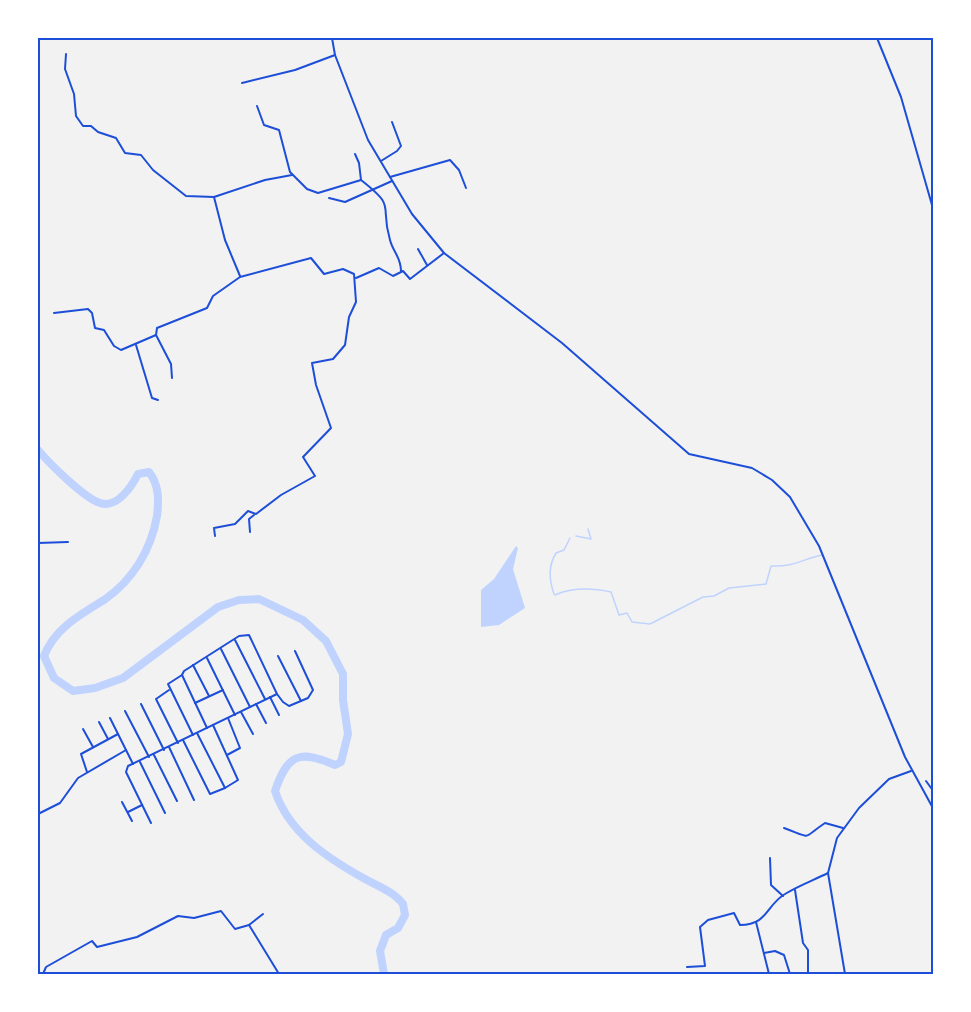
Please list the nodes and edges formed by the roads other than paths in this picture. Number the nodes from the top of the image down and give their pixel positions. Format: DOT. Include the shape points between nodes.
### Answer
graph roads {
  1 [pos="332,38"];
  2 [pos="877,38"];
  3 [pos="66,54"];
  4 [pos="335,55"];
  5 [pos="242,83"];
  6 [pos="257,106"];
  7 [pos="392,122"];
  8 [pos="355,154"];
  9 [pos="380,162"];
  10 [pos="292,175"];
  11 [pos="390,177"];
  12 [pos="361,180"];
  13 [pos="392,181"];
  14 [pos="466,188"];
  15 [pos="376,190"];
  16 [pos="214,196"];
  17 [pos="329,198"];
  18 [pos="933,212"];
  19 [pos="418,249"];
  20 [pos="444,253"];
  21 [pos="427,266"];
  22 [pos="401,271"];
  23 [pos="240,277"];
  24 [pos="356,278"];
  25 [pos="54,313"];
  26 [pos="156,335"];
  27 [pos="136,345"];
  28 [pos="172,378"];
  29 [pos="158,400"];
  30 [pos="254,514"];
  31 [pos="250,532"];
  32 [pos="215,536"];
  33 [pos="68,542"];
  34 [pos="38,543"];
  35 [pos="235,640"];
  36 [pos="221,649"];
  37 [pos="295,651"];
  38 [pos="278,656"];
  39 [pos="206,657"];
  40 [pos="193,665"];
  41 [pos="182,675"];
  42 [pos="169,690"];
  43 [pos="223,690"];
  44 [pos="278,694"];
  45 [pos="209,696"];
  46 [pos="270,697"];
  47 [pos="265,700"];
  48 [pos="301,701"];
  49 [pos="195,703"];
  50 [pos="141,704"];
  51 [pos="256,704"];
  52 [pos="250,707"];
  53 [pos="125,711"];
  54 [pos="241,712"];
  55 [pos="235,715"];
  56 [pos="279,715"];
  57 [pos="110,718"];
  58 [pos="228,718"];
  59 [pos="99,722"];
  60 [pos="266,723"];
  61 [pos="213,725"];
  62 [pos="207,728"];
  63 [pos="83,729"];
  64 [pos="118,734"];
  65 [pos="195,734"];
  66 [pos="253,734"];
  67 [pos="108,739"];
  68 [pos="183,740"];
  69 [pos="178,743"];
  70 [pos="93,747"];
  71 [pos="169,747"];
  72 [pos="126,750"];
  73 [pos="164,750"];
  74 [pos="154,754"];
  75 [pos="227,755"];
  76 [pos="149,757"];
  77 [pos="140,762"];
  78 [pos="133,764"];
  79 [pos="911,771"];
  80 [pos="87,772"];
  81 [pos="926,782"];
  82 [pos="225,788"];
  83 [pos="933,792"];
  84 [pos="194,800"];
  85 [pos="177,801"];
  86 [pos="123,802"];
  87 [pos="142,805"];
  88 [pos="933,810"];
  89 [pos="127,812"];
  90 [pos="165,813"];
  91 [pos="38,814"];
  92 [pos="132,821"];
  93 [pos="150,823"];
  94 [pos="784,828"];
  95 [pos="843,828"];
  96 [pos="770,858"];
  97 [pos="828,873"];
  98 [pos="795,890"];
  99 [pos="783,896"];
  100 [pos="263,915"];
  101 [pos="756,922"];
  102 [pos="249,925"];
  103 [pos="764,953"];
  104 [pos="687,967"];
  105 [pos="808,972"];
  106 [pos="44,975"];
  107 [pos="279,975"];
  108 [pos="769,975"];
  109 [pos="790,975"];
  110 [pos="845,975"];
  1 -- 4 [label="street"];
  2 -- 18 [label="street" via="901,98"];
  3 -- 16 [label="street" via="65,69 74,94 75,114 83,126 116,138 125,153 141,155 184,195"];
  4 -- 5 [label="street"];
  4 -- 9 [label="street"];
  6 -- 10 [label="street" via="264,125 278,130"];
  7 -- 9 [label="street" via="400,148"];
  8 -- 12 [label="street"];
  9 -- 11 [label="street"];
  10 -- 12 [label="street" via="316,193"];
  10 -- 16 [label="street"];
  11 -- 13 [label="street"];
  11 -- 14 [label="street" via="450,160"];
  12 -- 15 [label="street"];
  13 -- 15 [label="street"];
  13 -- 20 [label="street" via="412,214"];
  15 -- 17 [label="street" via="345,202"];
  15 -- 22 [label="street" via="385,202 390,240 400,258"];
  16 -- 23 [label="street"];
  19 -- 21 [label="street"];
  20 -- 21 [label="street"];
  20 -- 79 [label="street" via="562,343 689,454 740,464 772,480 790,497 821,552"];
  21 -- 22 [label="street" via="410,279"];
  22 -- 24 [label="street" via="393,276 378,268"];
  23 -- 24 [label="street" via="311,258 324,274 346,269"];
  23 -- 26 [label="street" via="213,297 209,307 157,328"];
  24 -- 30 [label="street" via="357,302 349,315 345,345 333,358 312,363 331,428 303,457 315,476"];
  25 -- 27 [label="street" via="88,309 95,329 104,330 114,346 121,350"];
  26 -- 27 [label="street"];
  26 -- 28 [label="street" via="171,364"];
  27 -- 29 [label="street" via="152,398"];
  30 -- 31 [label="street" via="249,519"];
  30 -- 32 [label="street" via="248,511 235,524 214,528"];
  33 -- 34 [label="street"];
  35 -- 36 [label="street"];
  35 -- 44 [label="street" via="249,635"];
  35 -- 47 [label="street"];
  36 -- 39 [label="street"];
  36 -- 52 [label="street"];
  37 -- 48 [label="street" via="313,690"];
  38 -- 48 [label="street"];
  39 -- 40 [label="street"];
  39 -- 43 [label="street"];
  40 -- 41 [label="street"];
  40 -- 45 [label="street"];
  41 -- 42 [label="street" via="168,684"];
  41 -- 49 [label="street"];
  42 -- 65 [label="street"];
  42 -- 69 [label="street" via="156,699"];
  43 -- 45 [label="street"];
  43 -- 55 [label="street"];
  44 -- 46 [label="street"];
  44 -- 48 [label="street" via="286,705"];
  45 -- 49 [label="street"];
  46 -- 47 [label="street"];
  46 -- 56 [label="street"];
  47 -- 51 [label="street"];
  49 -- 62 [label="street"];
  50 -- 73 [label="street"];
  51 -- 52 [label="street"];
  51 -- 60 [label="street"];
  52 -- 54 [label="street"];
  53 -- 76 [label="street"];
  54 -- 55 [label="street"];
  54 -- 66 [label="street"];
  55 -- 58 [label="street"];
  57 -- 64 [label="street"];
  58 -- 61 [label="street"];
  58 -- 75 [label="street" via="240,748"];
  59 -- 67 [label="street"];
  61 -- 62 [label="street"];
  61 -- 75 [label="street"];
  62 -- 65 [label="street"];
  63 -- 70 [label="street"];
  64 -- 67 [label="street"];
  64 -- 72 [label="street"];
  65 -- 68 [label="street"];
  65 -- 82 [label="street"];
  67 -- 70 [label="street"];
  68 -- 69 [label="street"];
  68 -- 82 [label="street" via="210,794"];
  69 -- 71 [label="street"];
  70 -- 80 [label="street" via="80,756"];
  71 -- 73 [label="street"];
  71 -- 84 [label="street"];
  72 -- 78 [label="street"];
  72 -- 80 [label="street"];
  73 -- 74 [label="street"];
  74 -- 76 [label="street"];
  74 -- 85 [label="street"];
  75 -- 82 [label="street" via="238,780"];
  76 -- 77 [label="street"];
  77 -- 78 [label="street"];
  77 -- 90 [label="street"];
  78 -- 87 [label="street" via="126,772"];
  79 -- 88 [label="street"];
  79 -- 95 [label="street" via="883,784"];
  80 -- 91 [label="street" via="60,803"];
  81 -- 83 [label="street"];
  86 -- 89 [label="street"];
  87 -- 89 [label="street"];
  87 -- 93 [label="street"];
  89 -- 92 [label="street"];
  94 -- 95 [label="street" via="803,836 816,832 825,823"];
  95 -- 97 [label="street"];
  96 -- 99 [label="street" via="771,885"];
  97 -- 98 [label="street"];
  97 -- 110 [label="street"];
  98 -- 99 [label="street"];
  98 -- 105 [label="street"];
  99 -- 101 [label="street"];
  100 -- 102 [label="street"];
  101 -- 103 [label="street"];
  101 -- 104 [label="street" via="740,925 734,913 707,921 700,927 705,966"];
  102 -- 106 [label="street" via="235,928 222,912 194,918 178,916 115,944 97,947 90,941 46,967"];
  102 -- 107 [label="street"];
  103 -- 108 [label="street"];
  103 -- 109 [label="street" via="775,951 784,955"];
}
